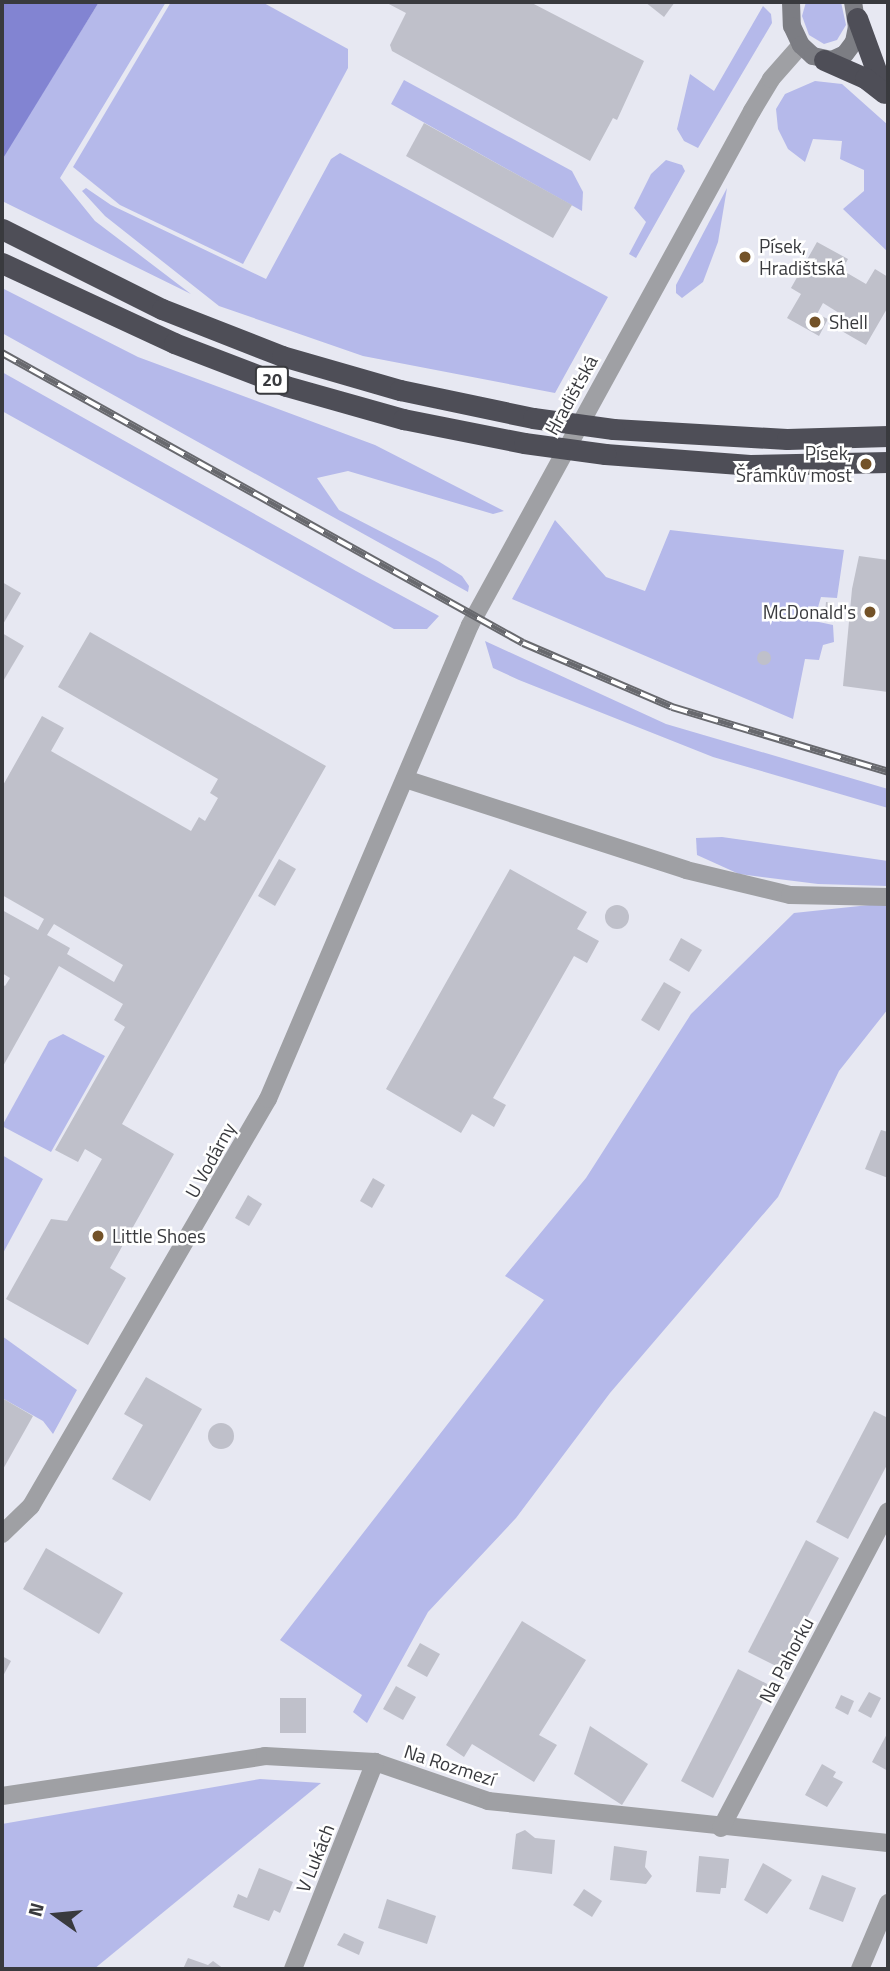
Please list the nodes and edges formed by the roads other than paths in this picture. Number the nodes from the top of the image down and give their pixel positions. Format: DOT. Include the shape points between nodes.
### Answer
graph roads {
  1 [pos="791,2"];
  2 [pos="854,6"];
  3 [pos="801,45"];
  4 [pos="824,60"];
  5 [pos="886,94"];
  6 [pos="2,229"];
  7 [pos="2,263"];
  8 [pos="888,436"];
  9 [pos="888,462"];
  10 [pos="405,779"];
  11 [pos="888,897"];
  12 [pos="888,1511"];
  13 [pos="2,1534"];
  14 [pos="375,1762"];
  15 [pos="2,1796"];
  16 [pos="721,1828"];
  17 [pos="888,1843"];
  18 [pos="888,1903"];
  19 [pos="293,1969"];
  20 [pos="860,1969"];
  1 -- 3 [label="street" via="792,26"];
  2 -- 4 [label="street" via="850,49 840,58"];
  2 -- 5 [label="highway"];
  3 -- 4 [label="street"];
  3 -- 10 [label="street, Hradišťská" via="752,111 534,505 455,656"];
  4 -- 5 [label="highway"];
  6 -- 8 [label="highway, 20, bridge" via="162,309 282,356 400,390 533,418 613,429 787,439"];
  7 -- 9 [label="highway, 20, bridge" via="174,343 286,386 403,419 605,454 750,465"];
  10 -- 11 [label="street" via="696,872 790,895"];
  10 -- 13 [label="street, U Vodárny" via="268,1099 31,1506"];
  12 -- 16 [label="street, Na Pahorku"];
  14 -- 15 [label="street, Na Rozmezí" via="265,1756"];
  14 -- 16 [label="street, Na Rozmezí" via="488,1801"];
  14 -- 19 [label="street, V Lukách"];
  16 -- 17 [label="street, Na Rozmezí"];
  18 -- 20 [label="street"];
}
